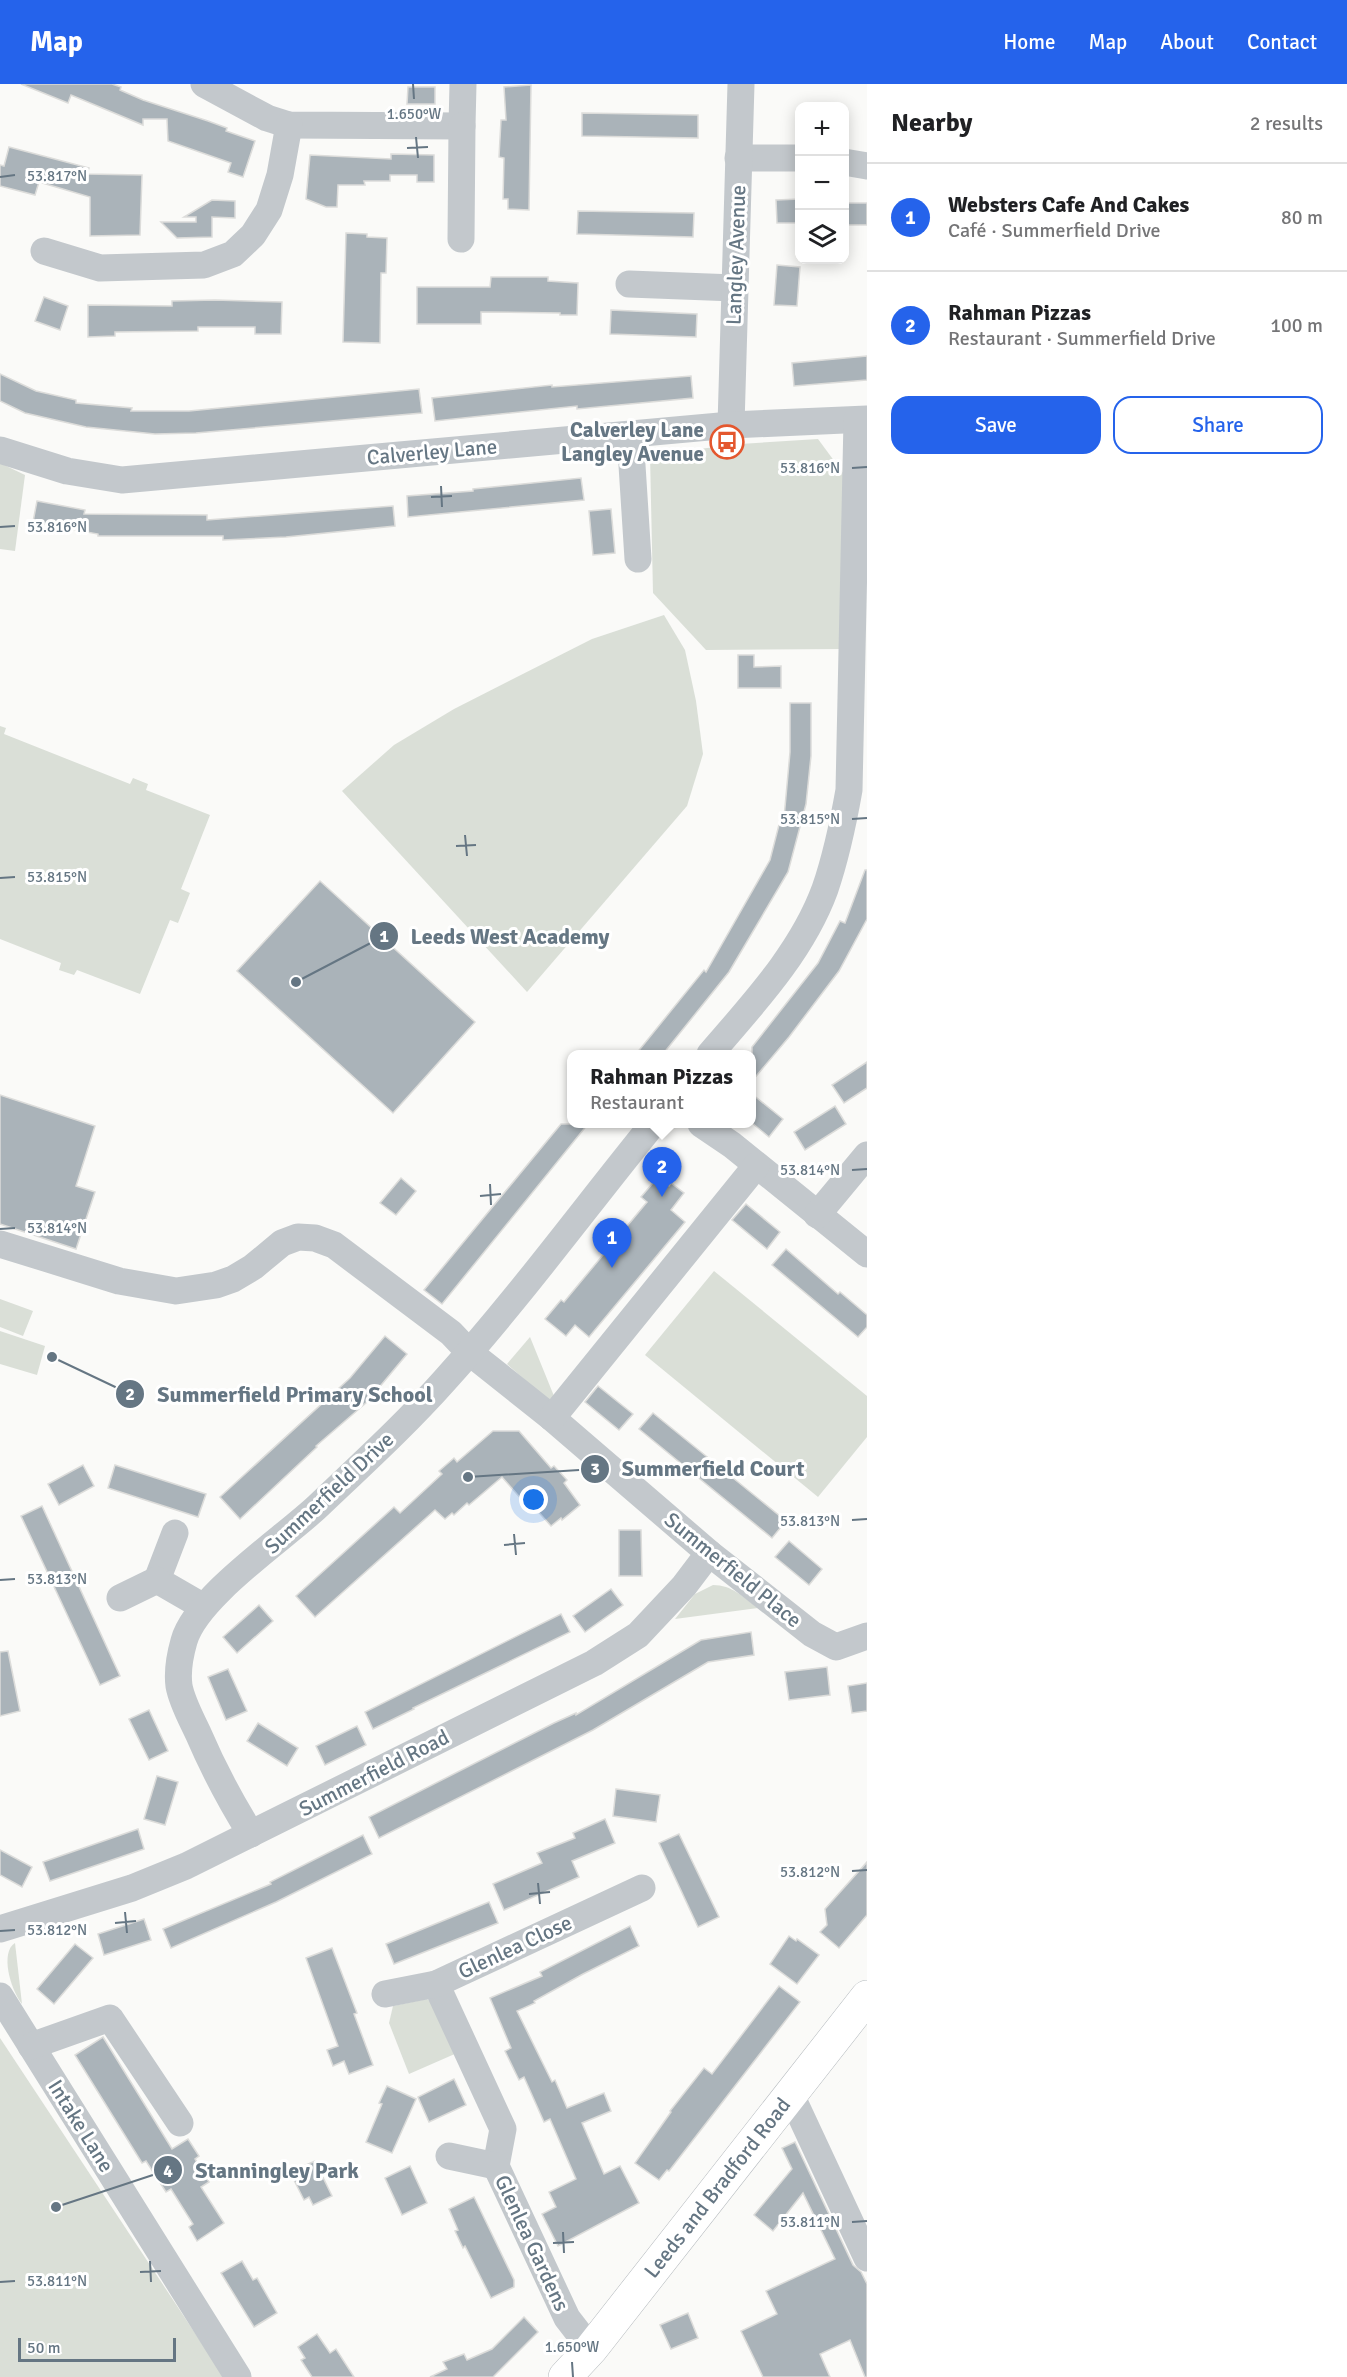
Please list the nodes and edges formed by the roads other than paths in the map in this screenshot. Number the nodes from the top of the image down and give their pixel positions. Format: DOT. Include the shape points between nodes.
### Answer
graph roads {
  1 [pos="204,84"];
  2 [pos="463,84"];
  3 [pos="741,84"];
  4 [pos="289,125"];
  5 [pos="462,126"];
  6 [pos="738,158"];
  7 [pos="795,158"];
  8 [pos="849,163"];
  9 [pos="867,166"];
  10 [pos="461,239"];
  11 [pos="44,251"];
  12 [pos="629,284"];
  13 [pos="735,288"];
  14 [pos="862,420"];
  15 [pos="731,425"];
  16 [pos="630,434"];
  17 [pos="0,450"];
  18 [pos="638,559"];
  19 [pos="713,1050"];
  20 [pos="650,1128"];
  21 [pos="706,1128"];
  22 [pos="867,1155"];
  23 [pos="756,1166"];
  24 [pos="816,1215"];
  25 [pos="0,1244"];
  26 [pos="867,1254"];
  27 [pos="469,1352"];
  28 [pos="552,1418"];
  29 [pos="175,1533"];
  30 [pos="709,1553"];
  31 [pos="158,1580"];
  32 [pos="120,1598"];
  33 [pos="202,1606"];
  34 [pos="867,1636"];
  35 [pos="251,1834"];
  36 [pos="642,1888"];
  37 [pos="0,1929"];
  38 [pos="436,1984"];
  39 [pos="385,1994"];
  40 [pos="0,1996"];
  41 [pos="867,1997"];
  42 [pos="31,2046"];
  43 [pos="791,2095"];
  44 [pos="180,2123"];
  45 [pos="449,2156"];
  46 [pos="496,2166"];
  47 [pos="867,2258"];
  48 [pos="591,2349"];
  49 [pos="238,2377"];
  50 [pos="565,2377"];
  1 -- 4 [label="street" via="267,118"];
  2 -- 5 [label="street"];
  3 -- 6 [label="street, Langley Avenue"];
  4 -- 5 [label="street"];
  4 -- 11 [label="street" via="269,210 253,235 233,254 204,265 100,268"];
  5 -- 10 [label="street"];
  6 -- 7 [label="street"];
  6 -- 13 [label="street, Langley Avenue"];
  8 -- 9 [label="street"];
  12 -- 13 [label="street"];
  13 -- 15 [label="street, Langley Avenue"];
  14 -- 15 [label="street, Calverley Lane"];
  14 -- 19 [label="street" via="849,790 841,835 825,890 810,921 759,996"];
  15 -- 16 [label="street, Calverley Lane"];
  16 -- 17 [label="street, Calverley Lane" via="123,480 67,471"];
  16 -- 18 [label="street"];
  20 -- 27 [label="street, Summerfield Drive"];
  21 -- 23 [label="street"];
  22 -- 24 [label="street"];
  23 -- 24 [label="street"];
  23 -- 28 [label="street"];
  24 -- 26 [label="street"];
  25 -- 27 [label="street, Summerfield Place" via="119,1281 177,1291 233,1279 282,1244 298,1237 315,1238 334,1245 451,1333"];
  27 -- 28 [label="street, Summerfield Place"];
  27 -- 33 [label="street, Summerfield Drive" via="392,1436 297,1526"];
  28 -- 30 [label="street, Summerfield Place"];
  29 -- 31 [label="street"];
  30 -- 34 [label="street, Summerfield Place" via="812,1635 836,1647"];
  30 -- 35 [label="street, Summerfield Road" via="638,1635 594,1663"];
  31 -- 32 [label="street"];
  31 -- 33 [label="street"];
  33 -- 35 [label="street, Summerfield Drive" via="184,1639 179,1687 215,1773"];
  35 -- 37 [label="street, Summerfield Road" via="132,1888"];
  36 -- 38 [label="street, Glenlea Close"];
  38 -- 39 [label="street, Glenlea Close"];
  38 -- 46 [label="street, Glenlea Gardens" via="503,2129"];
  40 -- 42 [label="street, Intake Lane"];
  41 -- 43 [label="main road, Leeds and Bradford Road"];
  42 -- 44 [label="street" via="110,2018"];
  42 -- 49 [label="street, Intake Lane"];
  43 -- 47 [label="street"];
  43 -- 48 [label="main road, Leeds and Bradford Road"];
  45 -- 46 [label="street, Glenlea Gardens"];
  46 -- 48 [label="street, Glenlea Gardens" via="567,2318"];
  48 -- 50 [label="main road, Leeds and Bradford Road"];
}
